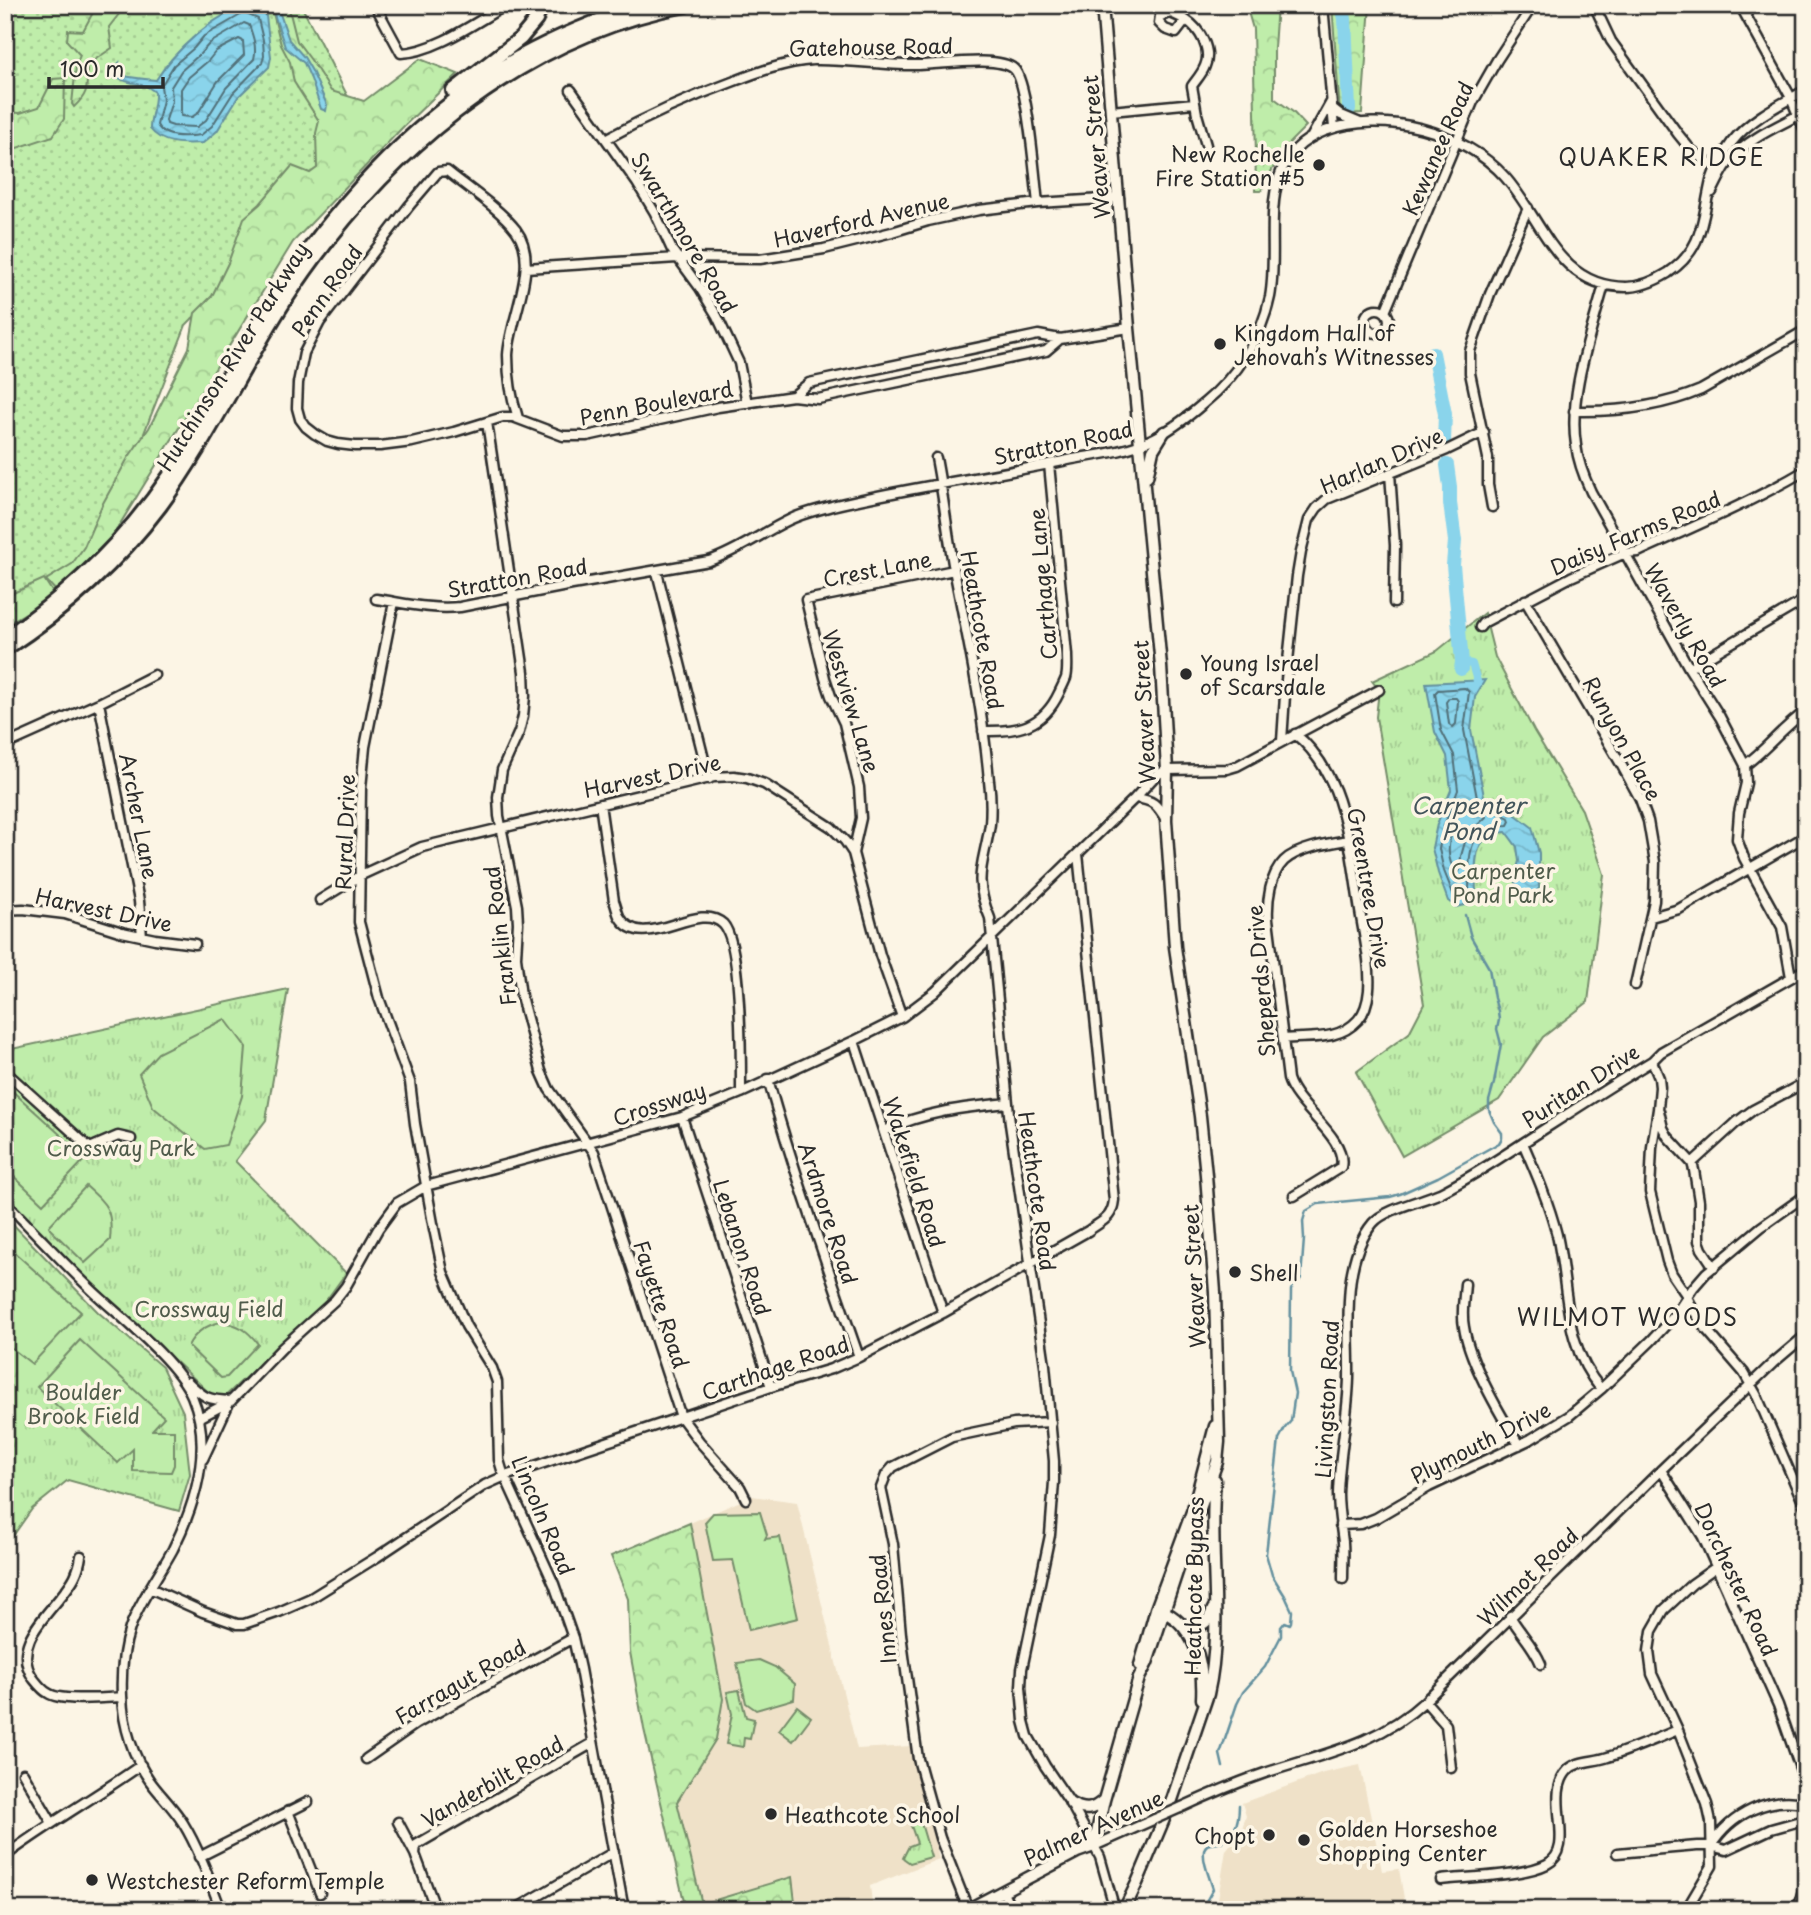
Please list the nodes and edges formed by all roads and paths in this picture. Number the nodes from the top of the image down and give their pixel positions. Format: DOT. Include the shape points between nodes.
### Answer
graph roads {
  1 [pos="375,5"];
  2 [pos="506,5"];
  3 [pos="541,5"];
  4 [pos="644,5"];
  5 [pos="686,5"];
  6 [pos="1102,5"];
  7 [pos="1323,5"];
  8 [pos="1533,5"];
  9 [pos="1594,5"];
  10 [pos="1740,5"];
  11 [pos="1186,20"];
  12 [pos="571,90"];
  13 [pos="1806,90"];
  14 [pos="1791,99"];
  15 [pos="1194,103"];
  16 [pos="1332,104"];
  17 [pos="1111,111"];
  18 [pos="1802,113"];
  19 [pos="1363,124"];
  20 [pos="1334,128"];
  21 [pos="1806,133"];
  22 [pos="606,139"];
  23 [pos="1310,139"];
  24 [pos="1456,141"];
  25 [pos="1206,145"];
  26 [pos="1720,168"];
  27 [pos="1119,198"];
  28 [pos="1038,203"];
  29 [pos="1528,208"];
  30 [pos="337,214"];
  31 [pos="677,258"];
  32 [pos="526,268"];
  33 [pos="1604,285"];
  34 [pos="1385,312"];
  35 [pos="1129,328"];
  36 [pos="1806,330"];
  37 [pos="1060,340"];
  38 [pos="963,351"];
  39 [pos="887,367"];
  40 [pos="966,368"];
  41 [pos="890,384"];
  42 [pos="793,396"];
  43 [pos="747,403"];
  44 [pos="1574,411"];
  45 [pos="518,418"];
  46 [pos="487,422"];
  47 [pos="1164,432"];
  48 [pos="1484,432"];
  49 [pos="1140,444"];
  50 [pos="936,458"];
  51 [pos="1049,464"];
  52 [pos="1806,470"];
  53 [pos="1390,473"];
  54 [pos="942,484"];
  55 [pos="1144,488"];
  56 [pos="1492,507"];
  57 [pos="1625,553"];
  58 [pos="954,570"];
  59 [pos="657,572"];
  60 [pos="513,597"];
  61 [pos="376,599"];
  62 [pos="1806,599"];
  63 [pos="806,600"];
  64 [pos="1525,600"];
  65 [pos="394,602"];
  66 [pos="1394,603"];
  67 [pos="1480,627"];
  68 [pos="5,638"];
  69 [pos="5,649"];
  70 [pos="1689,668"];
  71 [pos="154,676"];
  72 [pos="1379,690"];
  73 [pos="99,703"];
  74 [pos="1806,711"];
  75 [pos="984,731"];
  76 [pos="1295,734"];
  77 [pos="1282,741"];
  78 [pos="5,745"];
  79 [pos="1745,765"];
  80 [pos="1167,770"];
  81 [pos="709,779"];
  82 [pos="1135,799"];
  83 [pos="600,804"];
  84 [pos="1166,820"];
  85 [pos="501,827"];
  86 [pos="1806,836"];
  87 [pos="1348,840"];
  88 [pos="853,853"];
  89 [pos="1078,854"];
  90 [pos="1751,869"];
  91 [pos="359,876"];
  92 [pos="320,900"];
  93 [pos="5,910"];
  94 [pos="1651,917"];
  95 [pos="142,936"];
  96 [pos="992,938"];
  97 [pos="195,944"];
  98 [pos="1806,969"];
  99 [pos="1791,977"];
  100 [pos="1635,985"];
  101 [pos="902,1017"];
  102 [pos="1283,1040"];
  103 [pos="854,1041"];
  104 [pos="403,1060"];
  105 [pos="1652,1060"];
  106 [pos="5,1077"];
  107 [pos="768,1079"];
  108 [pos="1806,1082"];
  109 [pos="741,1093"];
  110 [pos="1008,1103"];
  111 [pos="1658,1109"];
  112 [pos="682,1118"];
  113 [pos="884,1131"];
  114 [pos="131,1139"];
  115 [pos="588,1143"];
  116 [pos="1523,1143"];
  117 [pos="1692,1163"];
  118 [pos="426,1186"];
  119 [pos="1806,1195"];
  120 [pos="1294,1196"];
  121 [pos="5,1202"];
  122 [pos="1371,1226"];
  123 [pos="1030,1265"];
  124 [pos="1714,1267"];
  125 [pos="1465,1284"];
  126 [pos="1687,1296"];
  127 [pos="943,1313"];
  128 [pos="1806,1335"];
  129 [pos="859,1357"];
  130 [pos="174,1370"];
  131 [pos="1750,1385"];
  132 [pos="771,1387"];
  133 [pos="1601,1389"];
  134 [pos="231,1401"];
  135 [pos="1218,1416"];
  136 [pos="681,1417"];
  137 [pos="199,1418"];
  138 [pos="1051,1423"];
  139 [pos="1519,1445"];
  140 [pos="202,1462"];
  141 [pos="1217,1462"];
  142 [pos="1661,1470"];
  143 [pos="505,1476"];
  144 [pos="746,1499"];
  145 [pos="1806,1509"];
  146 [pos="1340,1525"];
  147 [pos="81,1556"];
  148 [pos="1716,1567"];
  149 [pos="1343,1579"];
  150 [pos="150,1588"];
  151 [pos="1215,1599"];
  152 [pos="1160,1610"];
  153 [pos="1510,1616"];
  154 [pos="1179,1623"];
  155 [pos="573,1637"];
  156 [pos="1541,1664"];
  157 [pos="122,1697"];
  158 [pos="1425,1700"];
  159 [pos="1202,1710"];
  160 [pos="1678,1730"];
  161 [pos="593,1743"];
  162 [pos="366,1759"];
  163 [pos="141,1765"];
  164 [pos="1451,1768"];
  165 [pos="23,1773"];
  166 [pos="1237,1783"];
  167 [pos="1806,1785"];
  168 [pos="1104,1800"];
  169 [pos="309,1802"];
  170 [pos="1071,1804"];
  171 [pos="1806,1804"];
  172 [pos="288,1811"];
  173 [pos="1806,1815"];
  174 [pos="398,1822"];
  175 [pos="52,1823"];
  176 [pos="1094,1846"];
  177 [pos="1711,1846"];
  178 [pos="614,1852"];
  179 [pos="1617,1853"];
  180 [pos="415,1854"];
  181 [pos="5,1856"];
  182 [pos="199,1857"];
  183 [pos="1806,1864"];
  184 [pos="1441,1880"];
  185 [pos="1003,1892"];
  186 [pos="320,1893"];
  187 [pos="968,1909"];
  188 [pos="221,1910"];
  189 [pos="436,1910"];
  190 [pos="514,1910"];
  191 [pos="624,1910"];
  192 [pos="1012,1910"];
  193 [pos="1115,1910"];
  194 [pos="1124,1910"];
  195 [pos="1686,1910"];
  196 [pos="1797,1910"];
  1 -- 2 [label="street" via="401,53 445,39"];
  3 -- 30 [label="highway" via="521,38 432,109"];
  4 -- 30 [label="highway, Hutchinson River Parkway" via="569,32 470,89 405,142"];
  5 -- 69 [label="highway, Hutchinson River Parkway" via="623,22 546,54 486,89 431,132 371,190 317,255 144,527 85,589"];
  6 -- 17 [label="main road, Weaver Street"];
  7 -- 16 [label="street"];
  8 -- 24 [label="street, Kewanee Road" via="1473,102"];
  9 -- 26 [label="street" via="1611,41 1678,135 1691,150"];
  10 -- 14 [label="street"];
  11 -- 15 [label="street" via="1202,38 1206,51 1206,64 1192,86"];
  12 -- 22 [label="street, Swarthmore Road"];
  13 -- 14 [label="street, Stratton Road"];
  14 -- 18 [label="street"];
  14 -- 26 [label="street, Stratton Road" via="1734,139"];
  15 -- 17 [label="street"];
  15 -- 25 [label="street"];
  16 -- 19 [label="street" via="1341,116"];
  16 -- 20 [label="street"];
  16 -- 23 [label="street"];
  17 -- 27 [label="main road, Weaver Street"];
  18 -- 21 [label="street"];
  18 -- 26 [label="street, Stratton Road" via="1750,142"];
  19 -- 20 [label="street, Stratton Road"];
  19 -- 24 [label="street, Stratton Road" via="1412,125"];
  20 -- 23 [label="street, Stratton Road"];
  22 -- 28 [label="street, Gatehouse Road" via="704,93 788,64 814,60 1005,64 1020,77"];
  22 -- 31 [label="street, Swarthmore Road" via="655,213"];
  23 -- 47 [label="street, Stratton Road" via="1290,157 1274,190 1271,288 1253,343 1220,389"];
  24 -- 29 [label="street, Stratton Road" via="1491,163"];
  24 -- 34 [label="street, Kewanee Road"];
  26 -- 33 [label="street, Stratton Road" via="1700,236 1680,264 1652,282"];
  27 -- 28 [label="street, Haverford Avenue"];
  27 -- 35 [label="main road, Weaver Street"];
  28 -- 31 [label="street, Haverford Avenue" via="979,210 824,249 760,259"];
  29 -- 33 [label="street, Stratton Road" via="1562,259 1589,280"];
  29 -- 48 [label="street" via="1470,351 1470,373"];
  30 -- 68 [label="highway, Hutchinson River Parkway" via="265,314 171,474 143,512 80,580"];
  31 -- 32 [label="street, Haverford Avenue"];
  31 -- 43 [label="street, Swarthmore Road" via="712,307 739,363"];
  32 -- 45 [label="street" via="508,353 509,386"];
  32 -- 46 [label="street, Penn Road" via="526,254 516,231 447,171 439,172 320,322 304,353 297,408 306,427 327,441 355,446 412,442"];
  33 -- 44 [label="street, Waverly Road"];
  35 -- 37 [label="street, Penn Boulevard"];
  35 -- 49 [label="main road, Weaver Street"];
  36 -- 44 [label="street" via="1686,396 1650,406"];
  37 -- 38 [label="street, Penn Boulevard" via="1038,335"];
  37 -- 40 [label="street, Penn Boulevard" via="1046,351"];
  38 -- 39 [label="street, Penn Boulevard"];
  38 -- 40 [label="street"];
  39 -- 41 [label="street"];
  39 -- 42 [label="street, Penn Boulevard" via="809,383"];
  40 -- 41 [label="street, Penn Boulevard"];
  41 -- 42 [label="street, Penn Boulevard" via="818,399"];
  42 -- 43 [label="street, Penn Boulevard"];
  43 -- 45 [label="street, Penn Boulevard" via="587,436 563,436"];
  44 -- 57 [label="street, Waverly Road" via="1580,467"];
  45 -- 46 [label="street, Penn Boulevard"];
  46 -- 60 [label="street, Franklin Road"];
  47 -- 49 [label="street, Stratton Road"];
  47 -- 55 [label="main road" via="1150,456"];
  48 -- 53 [label="street, Harlan Drive"];
  48 -- 56 [label="street"];
  49 -- 51 [label="street, Stratton Road"];
  49 -- 55 [label="main road, Weaver Street"];
  50 -- 54 [label="street, Heathcote Road"];
  51 -- 54 [label="street, Stratton Road"];
  51 -- 75 [label="street, Carthage Lane" via="1068,655 1066,678 1053,706 1033,724"];
  52 -- 57 [label="street, Daisy Farms Road" via="1715,518 1638,552"];
  53 -- 66 [label="street"];
  53 -- 77 [label="street, Harlan Drive" via="1327,499 1310,520 1297,576"];
  54 -- 58 [label="street, Heathcote Road"];
  54 -- 59 [label="street, Stratton Road" via="803,514 725,556"];
  55 -- 80 [label="main road, Weaver Street"];
  57 -- 64 [label="street, Daisy Farms Road"];
  57 -- 70 [label="street, Waverly Road"];
  58 -- 63 [label="street, Crest Lane"];
  58 -- 75 [label="street, Heathcote Road"];
  59 -- 60 [label="street, Stratton Road"];
  59 -- 81 [label="street"];
  60 -- 65 [label="street, Stratton Road" via="447,608"];
  60 -- 85 [label="street, Franklin Road" via="525,696 519,732 499,781"];
  61 -- 65 [label="street, Stratton Road"];
  62 -- 70 [label="street"];
  63 -- 88 [label="street, Westview Lane" via="859,787 861,818"];
  64 -- 67 [label="street, Daisy Farms Road"];
  64 -- 94 [label="street, Runyon Place" via="1640,799 1653,847"];
  65 -- 91 [label="street, Rural Drive" via="365,747"];
  70 -- 79 [label="street, Waverly Road"];
  71 -- 73 [label="street"];
  72 -- 76 [label="street"];
  73 -- 78 [label="street"];
  73 -- 95 [label="street, Archer Lane"];
  74 -- 79 [label="street"];
  75 -- 96 [label="street, Heathcote Road" via="990,814 980,881"];
  76 -- 77 [label="street"];
  76 -- 87 [label="street, Greentree Drive" via="1308,745 1335,790"];
  77 -- 80 [label="street" via="1227,769"];
  79 -- 90 [label="street" via="1737,831"];
  80 -- 82 [label="street, Crossway" via="1156,775"];
  80 -- 84 [label="main road, Weaver Street"];
  81 -- 83 [label="street, Harvest Drive"];
  81 -- 88 [label="street, Harvest Drive" via="734,776 764,784 831,827"];
  82 -- 84 [label="street" via="1153,803"];
  82 -- 89 [label="street, Crossway"];
  83 -- 85 [label="street, Harvest Drive"];
  83 -- 109 [label="street" via="614,901 626,924 646,931 704,918 723,924 729,933 739,1000"];
  84 -- 135 [label="main road, Weaver Street" via="1175,947 1206,1175"];
  85 -- 91 [label="street, Harvest Drive" via="422,846"];
  85 -- 115 [label="street, Franklin Road" via="517,906 518,980 541,1072"];
  86 -- 90 [label="street"];
  87 -- 102 [label="street, Sheperds Drive" via="1291,856 1273,880 1268,919"];
  87 -- 102 [label="street, Greentree Drive" via="1369,966 1367,1001 1359,1019 1343,1031"];
  88 -- 101 [label="street, Harvest Drive"];
  89 -- 96 [label="street, Crossway"];
  89 -- 123 [label="street, Carthage Road" via="1113,1212"];
  90 -- 94 [label="street" via="1679,909"];
  90 -- 99 [label="street" via="1782,927"];
  91 -- 92 [label="street, Harvest Drive"];
  91 -- 104 [label="street, Rural Drive" via="359,922 379,998"];
  93 -- 95 [label="street, Harvest Drive" via="65,914"];
  94 -- 100 [label="street, Runyon Place"];
  95 -- 97 [label="street, Harvest Drive"];
  96 -- 101 [label="street, Crossway"];
  96 -- 110 [label="street, Heathcote Road"];
  98 -- 99 [label="street, Puritan Drive"];
  99 -- 105 [label="street, Puritan Drive"];
  101 -- 103 [label="street, Crossway"];
  102 -- 120 [label="street, Sheperds Drive" via="1291,1088 1338,1145 1342,1158 1341,1167"];
  103 -- 107 [label="street, Crossway"];
  103 -- 113 [label="street, Wakefield Road"];
  104 -- 118 [label="street, Lincoln Road" via="414,1098"];
  105 -- 111 [label="street" via="1659,1078"];
  105 -- 116 [label="street, Puritan Drive"];
  106 -- 114 [label="street" via="8,1074 90,1148 118,1136"];
  107 -- 109 [label="street, Crossway"];
  107 -- 129 [label="street, Ardmore Road"];
  108 -- 117 [label="street" via="1753,1110"];
  109 -- 112 [label="street, Crossway"];
  110 -- 113 [label="street" via="939,1112"];
  110 -- 123 [label="street, Heathcote Road"];
  111 -- 117 [label="street" via="1668,1137"];
  111 -- 126 [label="street" via="1650,1192 1672,1274"];
  112 -- 115 [label="street, Crossway"];
  112 -- 132 [label="street, Lebanon Road"];
  113 -- 127 [label="street, Wakefield Road"];
  115 -- 118 [label="street, Crossway"];
  115 -- 136 [label="street, Fayette Road"];
  116 -- 122 [label="street, Puritan Drive" via="1460,1182 1391,1211"];
  116 -- 133 [label="street" via="1551,1214 1573,1339"];
  117 -- 124 [label="street" via="1699,1201 1699,1241"];
  118 -- 134 [label="street, Crossway" via="397,1203 335,1300"];
  118 -- 143 [label="street, Lincoln Road" via="443,1272 497,1382 499,1460"];
  119 -- 124 [label="street, Plymouth Drive"];
  121 -- 130 [label="street"];
  122 -- 146 [label="street, Livingston Road" via="1358,1252 1350,1294"];
  123 -- 127 [label="street, Carthage Road"];
  123 -- 138 [label="street, Heathcote Road"];
  124 -- 126 [label="street, Plymouth Drive"];
  125 -- 139 [label="street" via="1465,1334"];
  126 -- 131 [label="street" via="1706,1329"];
  126 -- 133 [label="street, Plymouth Drive" via="1651,1341"];
  127 -- 129 [label="street, Carthage Road"];
  128 -- 131 [label="street, Wilmot Road"];
  129 -- 132 [label="street, Carthage Road"];
  130 -- 134 [label="street" via="204,1397"];
  130 -- 137 [label="street" via="192,1396"];
  131 -- 142 [label="street, Wilmot Road"];
  131 -- 145 [label="street"];
  132 -- 136 [label="street, Carthage Road"];
  133 -- 139 [label="street, Plymouth Drive" via="1569,1416"];
  134 -- 137 [label="street, Crossway"];
  134 -- 140 [label="street"];
  135 -- 141 [label="main road, Weaver Street"];
  135 -- 152 [label="main road, Weaver Street"];
  136 -- 143 [label="street, Carthage Road"];
  136 -- 144 [label="street, Fayette Road"];
  137 -- 140 [label="street"];
  138 -- 170 [label="street, Heathcote Road" via="1054,1482 1050,1535 1021,1687 1028,1736"];
  138 -- 187 [label="street, Innes Road" via="1014,1424 952,1437 893,1467 881,1488 893,1544 918,1759 940,1838"];
  139 -- 146 [label="street, Plymouth Drive" via="1453,1474 1376,1518"];
  140 -- 150 [label="street" via="188,1515"];
  141 -- 151 [label="main road, Heathcote Bypass" via="1212,1512"];
  141 -- 152 [label="main road, Weaver Street"];
  142 -- 148 [label="street, Dorchester Road" via="1696,1524"];
  142 -- 153 [label="street, Wilmot Road"];
  143 -- 150 [label="street, Carthage Road" via="311,1598 244,1624"];
  143 -- 155 [label="street, Lincoln Road"];
  146 -- 149 [label="street, Livingston Road"];
  147 -- 157 [label="street" via="75,1578 27,1642 31,1675 56,1697"];
  148 -- 160 [label="street" via="1672,1601 1652,1631 1648,1651 1652,1674"];
  148 -- 167 [label="street, Dorchester Road" via="1778,1705"];
  150 -- 157 [label="street" via="127,1638"];
  151 -- 154 [label="main road" via="1211,1616 1203,1624 1192,1628"];
  151 -- 159 [label="main road, Heathcote Bypass" via="1215,1648"];
  152 -- 154 [label="main road, Heathcote Bypass"];
  152 -- 168 [label="main road, Weaver Street"];
  153 -- 156 [label="street"];
  153 -- 158 [label="street, Wilmot Road"];
  154 -- 159 [label="main road, Heathcote Bypass" via="1202,1667"];
  155 -- 161 [label="street, Lincoln Road"];
  155 -- 162 [label="street, Farragut Road" via="416,1724"];
  157 -- 163 [label="street" via="130,1740"];
  158 -- 164 [label="street" via="1446,1726"];
  158 -- 166 [label="street, Wilmot Road" via="1404,1718 1358,1744"];
  159 -- 194 [label="main road, Heathcote Bypass" via="1165,1819"];
  160 -- 177 [label="street" via="1707,1804"];
  160 -- 184 [label="street" via="1570,1769 1558,1795 1561,1845 1551,1862 1533,1869"];
  161 -- 178 [label="street, Lincoln Road"];
  161 -- 180 [label="street, Vanderbilt Road" via="416,1845"];
  163 -- 175 [label="street"];
  163 -- 182 [label="street" via="181,1820"];
  165 -- 175 [label="street"];
  166 -- 176 [label="street, Palmer Avenue, bridge"];
  168 -- 170 [label="main road" via="1091,1809"];
  168 -- 176 [label="main road, Weaver Street"];
  169 -- 172 [label="street"];
  170 -- 176 [label="street, Heathcote Road"];
  171 -- 177 [label="street" via="1787,1801 1755,1808 1728,1824"];
  172 -- 182 [label="street"];
  172 -- 186 [label="street"];
  173 -- 177 [label="street" via="1726,1850"];
  174 -- 180 [label="street"];
  175 -- 181 [label="street"];
  176 -- 185 [label="main road, Palmer Avenue"];
  176 -- 193 [label="street, Heathcote Road"];
  177 -- 179 [label="street"];
  177 -- 195 [label="street" via="1712,1866"];
  178 -- 190 [label="street"];
  178 -- 191 [label="street, Lincoln Road"];
  180 -- 189 [label="street"];
  182 -- 188 [label="street"];
  183 -- 196 [label="street"];
  185 -- 187 [label="main road, Palmer Avenue"];
  185 -- 192 [label="street"];
}
